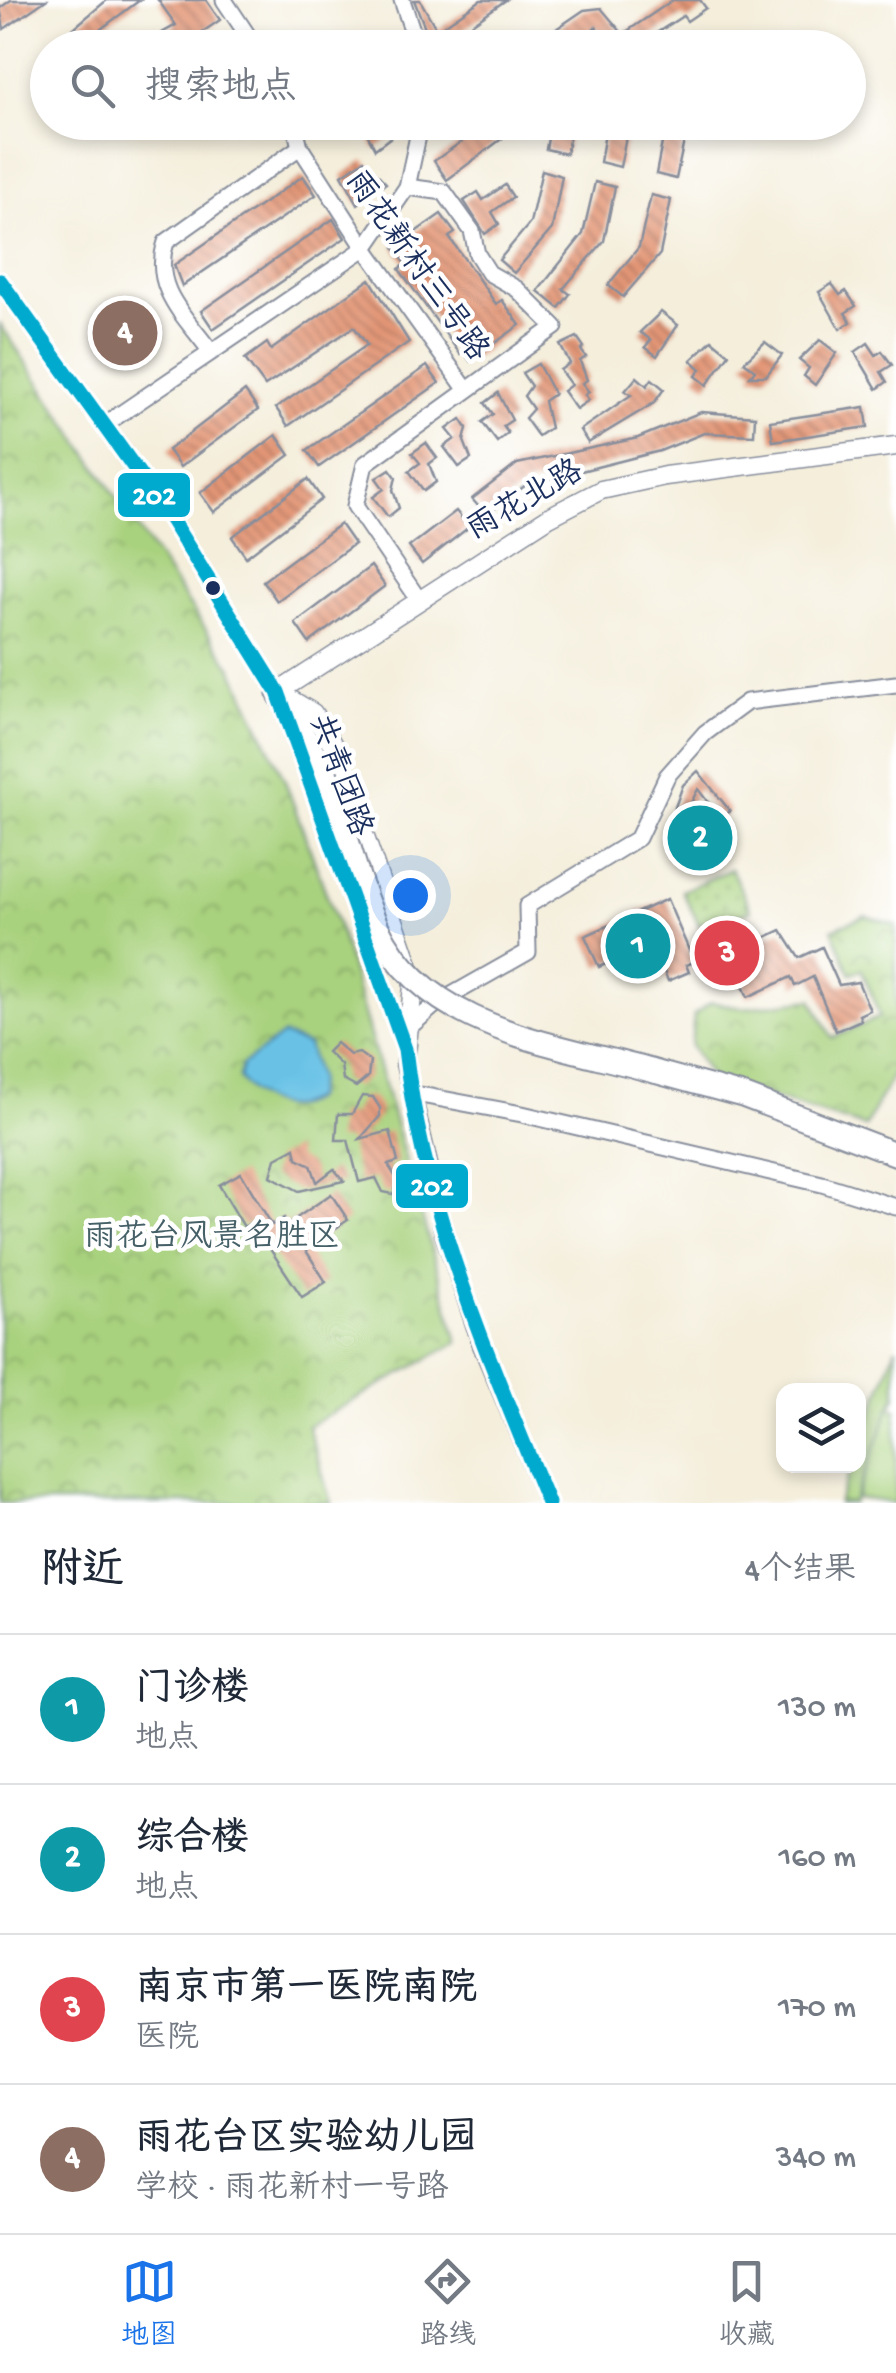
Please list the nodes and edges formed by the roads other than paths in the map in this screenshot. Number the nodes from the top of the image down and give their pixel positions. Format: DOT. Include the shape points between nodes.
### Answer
graph roads {
  1 [pos="224,0"];
  2 [pos="402,0"];
  3 [pos="244,30"];
  4 [pos="412,30"];
  5 [pos="298,140"];
  6 [pos="416,140"];
  7 [pos="300,147"];
  8 [pos="407,187"];
  9 [pos="365,248"];
  10 [pos="0,281"];
  11 [pos="211,352"];
  12 [pos="466,389"];
  13 [pos="104,425"];
  14 [pos="896,446"];
  15 [pos="419,600"];
  16 [pos="896,684"];
  17 [pos="278,692"];
  18 [pos="406,1040"];
  19 [pos="410,1093"];
  20 [pos="896,1154"];
  21 [pos="896,1207"];
  22 [pos="548,1503"];
  1 -- 3 [label="street"];
  2 -- 4 [label="street"];
  5 -- 7 [label="street, 雨花新村三号路"];
  6 -- 8 [label="street"];
  7 -- 9 [label="street, 雨花新村三号路"];
  7 -- 11 [label="street" via="166,242 160,280"];
  8 -- 9 [label="street"];
  8 -- 12 [label="street" via="444,192 472,231 489,273 517,289 554,326"];
  9 -- 11 [label="street"];
  9 -- 12 [label="street, 雨花新村三号路"];
  10 -- 13 [label="street, 共青团路"];
  11 -- 13 [label="street"];
  12 -- 15 [label="street" via="365,464 355,506"];
  13 -- 17 [label="street, 共青团路" via="166,510"];
  14 -- 15 [label="street, 雨花北路" via="600,490"];
  15 -- 17 [label="street, 雨花北路"];
  16 -- 18 [label="street" via="747,702 705,733 667,776 638,838 526,906 528,952 436,1004"];
  17 -- 18 [label="street, 共青团路"];
  17 -- 18 [label="street, 共青团路" via="314,713 334,745 412,973"];
  17 -- 20 [label="main road, bridge" via="326,774 376,924 429,992 480,1021 744,1096"];
  18 -- 19 [label="street, 共青团路"];
  19 -- 21 [label="street" via="466,1100"];
  19 -- 22 [label="street, 共青团路" via="458,1280"];
}
